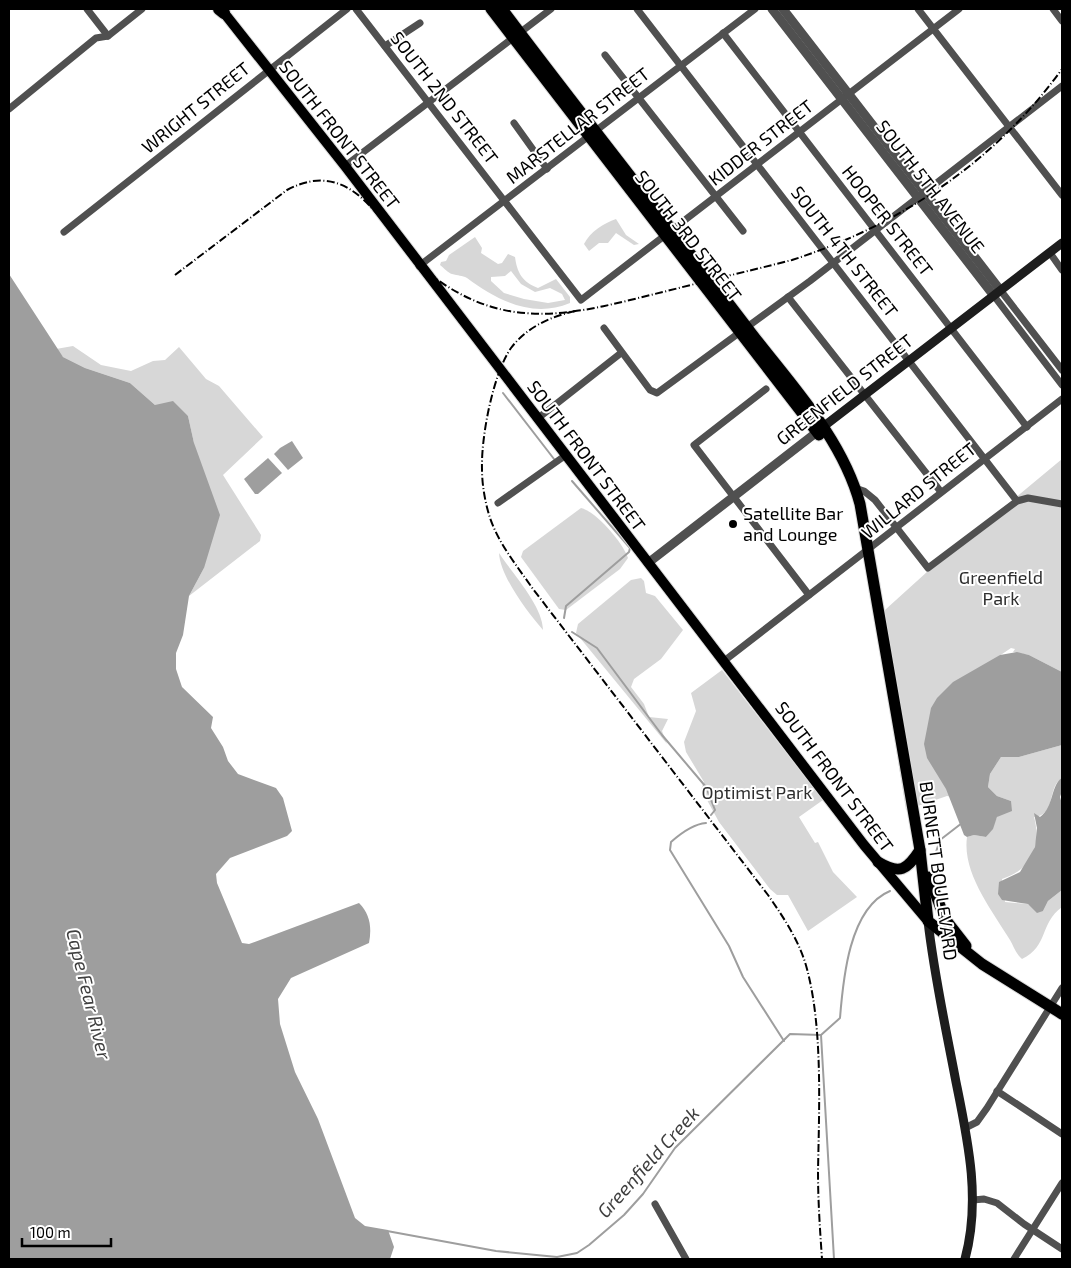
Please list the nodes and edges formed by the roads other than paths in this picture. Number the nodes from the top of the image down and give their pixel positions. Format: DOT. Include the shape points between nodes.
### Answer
graph roads {
  1 [pos="87,9"];
  2 [pos="142,9"];
  3 [pos="346,9"];
  4 [pos="356,9"];
  5 [pos="491,9"];
  6 [pos="502,9"];
  7 [pos="551,9"];
  8 [pos="637,9"];
  9 [pos="755,9"];
  10 [pos="772,9"];
  11 [pos="783,9"];
  12 [pos="918,9"];
  13 [pos="959,9"];
  14 [pos="1053,9"];
  15 [pos="221,10"];
  16 [pos="1062,21"];
  17 [pos="420,23"];
  18 [pos="933,29"];
  19 [pos="723,34"];
  20 [pos="108,36"];
  21 [pos="516,36"];
  22 [pos="385,46"];
  23 [pos="605,55"];
  24 [pos="681,66"];
  25 [pos="267,70"];
  26 [pos="1062,86"];
  27 [pos="845,96"];
  28 [pos="639,98"];
  29 [pos="429,103"];
  30 [pos="9,109"];
  31 [pos="514,123"];
  32 [pos="1009,127"];
  33 [pos="799,132"];
  34 [pos="593,134"];
  35 [pos="757,165"];
  36 [pos="345,166"];
  37 [pos="547,169"];
  38 [pos="921,195"];
  39 [pos="716,196"];
  40 [pos="1062,196"];
  41 [pos="505,202"];
  42 [pos="743,231"];
  43 [pos="874,231"];
  44 [pos="64,232"];
  45 [pos="669,233"];
  46 [pos="1062,243"];
  47 [pos="1050,253"];
  48 [pos="832,264"];
  49 [pos="419,266"];
  50 [pos="1062,270"];
  51 [pos="998,294"];
  52 [pos="788,298"];
  53 [pos="581,300"];
  54 [pos="604,328"];
  55 [pos="952,328"];
  56 [pos="743,330"];
  57 [pos="621,353"];
  58 [pos="909,361"];
  59 [pos="1062,370"];
  60 [pos="1062,385"];
  61 [pos="766,389"];
  62 [pos="867,394"];
  63 [pos="1062,399"];
  64 [pos="537,419"];
  65 [pos="1027,427"];
  66 [pos="820,430"];
  67 [pos="566,456"];
  68 [pos="985,457"];
  69 [pos="856,488"];
  70 [pos="942,492"];
  71 [pos="733,497"];
  72 [pos="1017,501"];
  73 [pos="498,503"];
  74 [pos="1062,504"];
  75 [pos="897,527"];
  76 [pos="868,551"];
  77 [pos="648,563"];
  78 [pos="809,595"];
  79 [pos="724,661"];
  80 [pos="920,850"];
  81 [pos="878,862"];
  82 [pos="928,921"];
  83 [pos="982,964"];
  84 [pos="1062,988"];
  85 [pos="1050,1006"];
  86 [pos="1062,1014"];
  87 [pos="997,1092"];
  88 [pos="965,1128"];
  89 [pos="1062,1134"];
  90 [pos="1062,1183"];
  91 [pos="973,1200"];
  92 [pos="655,1204"];
  93 [pos="1032,1230"];
  94 [pos="1062,1249"];
  95 [pos="686,1259"];
  96 [pos="965,1259"];
  97 [pos="1014,1259"];
  1 -- 20 [label="street"];
  2 -- 20 [label="street"];
  3 -- 25 [label="street, WRIGHT STREET"];
  4 -- 22 [label="street, SOUTH 2ND STREET"];
  5 -- 21 [label="highway, SOUTH 3RD STREET"];
  6 -- 21 [label="highway, SOUTH 3RD STREET"];
  7 -- 21 [label="street"];
  8 -- 24 [label="street, SOUTH 4TH STREET"];
  9 -- 19 [label="street, MARSTELLAR STREET"];
  10 -- 27 [label="street, SOUTH 5TH AVENUE"];
  11 -- 27 [label="street, SOUTH 5TH AVENUE"];
  12 -- 18 [label="street"];
  13 -- 18 [label="street, KIDDER STREET"];
  14 -- 16 [label="street"];
  15 -- 25 [label="main road, SOUTH FRONT STREET"];
  17 -- 22 [label="street"];
  18 -- 27 [label="street, KIDDER STREET"];
  18 -- 32 [label="street"];
  19 -- 24 [label="street, MARSTELLAR STREET"];
  19 -- 33 [label="street, HOOPER STREET"];
  20 -- 30 [label="street" via="96,38"];
  21 -- 29 [label="street"];
  21 -- 34 [label="highway, SOUTH 3RD STREET"];
  22 -- 29 [label="street, SOUTH 2ND STREET"];
  23 -- 28 [label="street"];
  24 -- 28 [label="street, MARSTELLAR STREET"];
  24 -- 35 [label="street, SOUTH 4TH STREET"];
  25 -- 36 [label="main road, SOUTH FRONT STREET"];
  25 -- 44 [label="street, WRIGHT STREET"];
  26 -- 32 [label="street"];
  27 -- 33 [label="street, KIDDER STREET"];
  27 -- 38 [label="street, SOUTH 5TH AVENUE"];
  28 -- 34 [label="street, MARSTELLAR STREET"];
  28 -- 39 [label="street"];
  29 -- 36 [label="street"];
  29 -- 41 [label="street, SOUTH 2ND STREET"];
  31 -- 37 [label="street"];
  32 -- 38 [label="street"];
  32 -- 40 [label="street"];
  33 -- 35 [label="street, KIDDER STREET"];
  33 -- 43 [label="street, HOOPER STREET"];
  34 -- 37 [label="street, MARSTELLAR STREET"];
  34 -- 45 [label="highway, SOUTH 3RD STREET"];
  35 -- 39 [label="street, KIDDER STREET"];
  35 -- 48 [label="street, SOUTH 4TH STREET"];
  36 -- 49 [label="main road, SOUTH FRONT STREET"];
  37 -- 41 [label="street, MARSTELLAR STREET"];
  38 -- 43 [label="street"];
  38 -- 51 [label="street, SOUTH 5TH AVENUE"];
  39 -- 42 [label="street"];
  39 -- 45 [label="street, KIDDER STREET"];
  41 -- 49 [label="street, MARSTELLAR STREET"];
  41 -- 53 [label="street, SOUTH 2ND STREET"];
  43 -- 48 [label="street"];
  43 -- 55 [label="street, HOOPER STREET"];
  45 -- 53 [label="street, KIDDER STREET"];
  45 -- 56 [label="highway, SOUTH 3RD STREET"];
  46 -- 47 [label="main road, GREENFIELD STREET"];
  47 -- 50 [label="street"];
  47 -- 51 [label="main road, GREENFIELD STREET"];
  48 -- 52 [label="street"];
  48 -- 58 [label="street, SOUTH 4TH STREET"];
  49 -- 64 [label="main road, SOUTH FRONT STREET"];
  51 -- 55 [label="main road, GREENFIELD STREET"];
  51 -- 59 [label="street, SOUTH 5TH AVENUE"];
  51 -- 60 [label="street, SOUTH 5TH AVENUE"];
  52 -- 56 [label="street"];
  52 -- 62 [label="street"];
  54 -- 57 [label="street"];
  55 -- 58 [label="main road, GREENFIELD STREET"];
  55 -- 65 [label="street, HOOPER STREET"];
  56 -- 57 [label="street" via="656,393 650,390"];
  56 -- 66 [label="highway, SOUTH 3RD STREET"];
  57 -- 64 [label="street"];
  58 -- 62 [label="main road, GREENFIELD STREET"];
  58 -- 68 [label="street, SOUTH 4TH STREET"];
  61 -- 71 [label="street" via="694,445"];
  62 -- 66 [label="main road, GREENFIELD STREET"];
  62 -- 70 [label="street"];
  63 -- 65 [label="street, WILLARD STREET"];
  64 -- 67 [label="main road, SOUTH FRONT STREET"];
  65 -- 68 [label="street, WILLARD STREET"];
  66 -- 69 [label="highway, SOUTH 3RD STREET" via="845,463"];
  66 -- 71 [label="street, GREENFIELD STREET"];
  67 -- 73 [label="street"];
  67 -- 77 [label="main road, SOUTH FRONT STREET"];
  68 -- 70 [label="street, WILLARD STREET"];
  68 -- 72 [label="street, SOUTH 4TH STREET"];
  69 -- 75 [label="street" via="875,500"];
  69 -- 76 [label="highway, BURNETT BOULEVARD"];
  70 -- 75 [label="street, WILLARD STREET"];
  71 -- 77 [label="street, GREENFIELD STREET"];
  71 -- 78 [label="street"];
  72 -- 74 [label="street" via="1028,498"];
  72 -- 75 [label="street" via="928,568"];
  75 -- 76 [label="street, WILLARD STREET"];
  76 -- 78 [label="street, WILLARD STREET"];
  76 -- 80 [label="highway, BURNETT BOULEVARD"];
  77 -- 79 [label="main road, SOUTH FRONT STREET"];
  78 -- 79 [label="street, WILLARD STREET"];
  79 -- 81 [label="main road, SOUTH FRONT STREET"];
  80 -- 81 [label="highway" via="904,869 890,869"];
  80 -- 82 [label="highway, BURNETT BOULEVARD"];
  80 -- 83 [label="highway" via="945,919"];
  81 -- 82 [label="main road, SOUTH FRONT STREET"];
  82 -- 83 [label="highway"];
  82 -- 88 [label="main road, BURNETT BOULEVARD"];
  83 -- 85 [label="highway"];
  84 -- 85 [label="street"];
  85 -- 86 [label="highway"];
  85 -- 87 [label="street"];
  87 -- 88 [label="street" via="977,1122"];
  87 -- 89 [label="street"];
  88 -- 91 [label="main road, BURNETT BOULEVARD"];
  90 -- 93 [label="street"];
  91 -- 93 [label="street" via="998,1203"];
  91 -- 96 [label="main road, BURNETT BOULEVARD"];
  92 -- 95 [label="street"];
  93 -- 94 [label="street"];
  93 -- 97 [label="street"];
}
